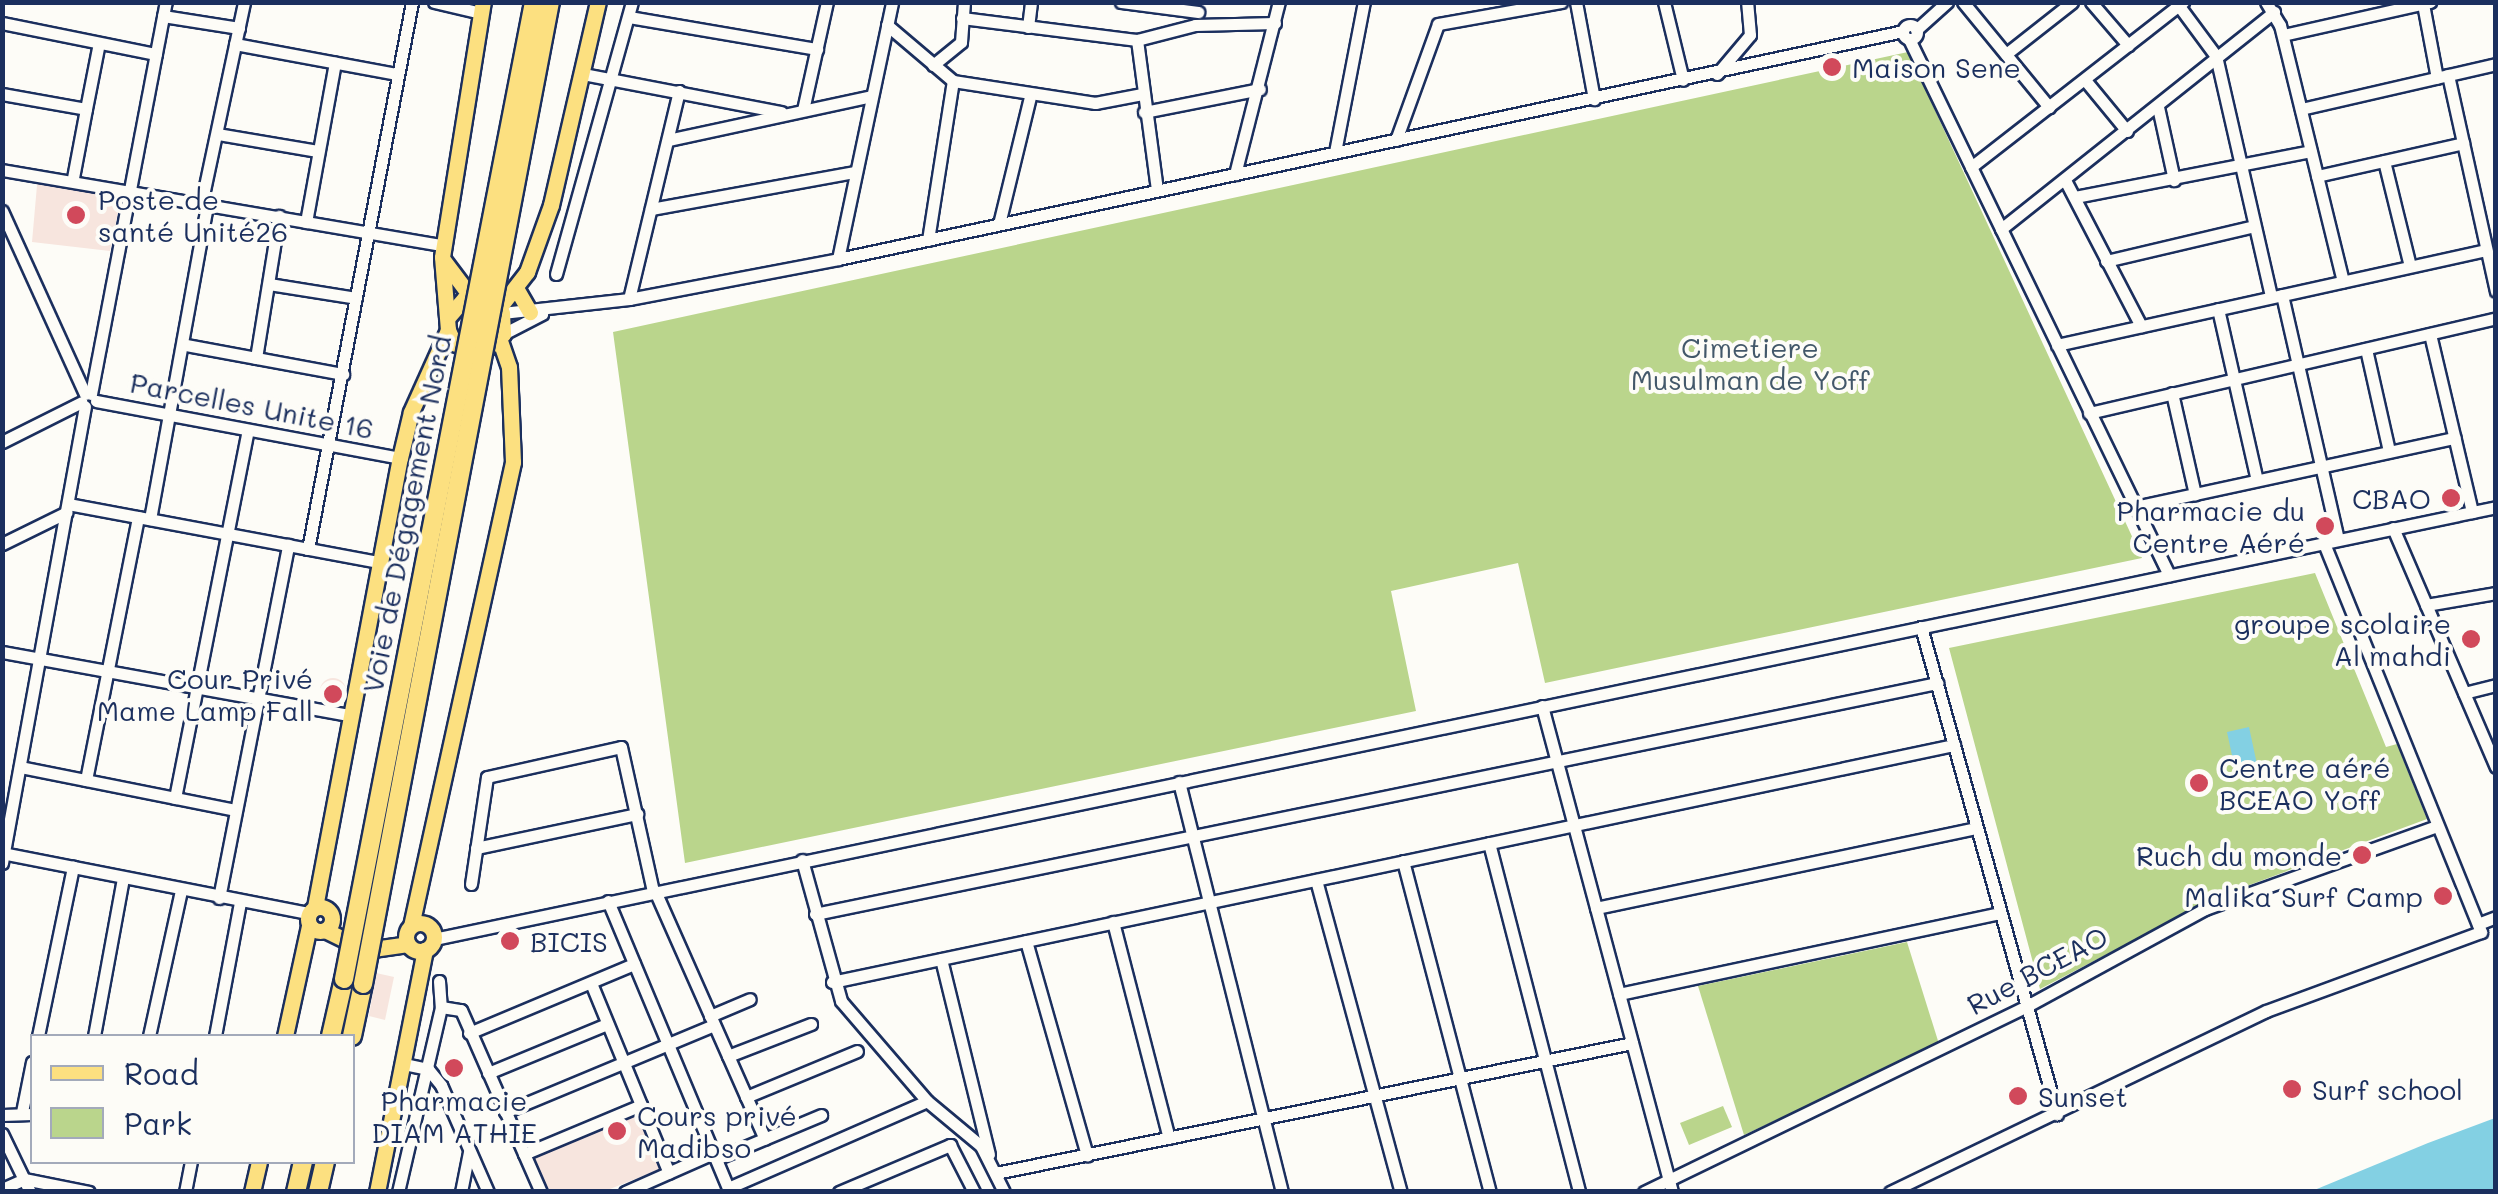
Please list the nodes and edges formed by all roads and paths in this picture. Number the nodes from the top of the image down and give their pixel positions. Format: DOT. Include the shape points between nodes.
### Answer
graph roads {
  1 [pos="166,2"];
  2 [pos="244,2"];
  3 [pos="412,2"];
  4 [pos="534,2"];
  5 [pos="550,2"];
  6 [pos="598,2"];
  7 [pos="632,2"];
  8 [pos="827,2"];
  9 [pos="892,2"];
  10 [pos="964,2"];
  11 [pos="1031,2"];
  12 [pos="1122,2"];
  13 [pos="1279,2"];
  14 [pos="1364,2"];
  15 [pos="1561,2"];
  16 [pos="1576,2"];
  17 [pos="1664,2"];
  18 [pos="1748,2"];
  19 [pos="1947,2"];
  20 [pos="1964,2"];
  21 [pos="2072,2"];
  22 [pos="2091,2"];
  23 [pos="438,3"];
  24 [pos="2179,4"];
  25 [pos="2426,4"];
  26 [pos="2270,7"];
  27 [pos="2382,7"];
  28 [pos="482,8"];
  29 [pos="1929,12"];
  30 [pos="1197,13"];
  31 [pos="163,16"];
  32 [pos="629,17"];
  33 [pos="962,18"];
  34 [pos="2,23"];
  35 [pos="1275,23"];
  36 [pos="887,25"];
  37 [pos="238,28"];
  38 [pos="1028,28"];
  39 [pos="1911,35"];
  40 [pos="2283,35"];
  41 [pos="1136,40"];
  42 [pos="99,43"];
  43 [pos="236,44"];
  44 [pos="2128,45"];
  45 [pos="817,49"];
  46 [pos="156,54"];
  47 [pos="2006,54"];
  48 [pos="2216,56"];
  49 [pos="334,62"];
  50 [pos="2496,64"];
  51 [pos="933,65"];
  52 [pos="397,74"];
  53 [pos="583,74"];
  54 [pos="1718,74"];
  55 [pos="2443,76"];
  56 [pos="608,79"];
  57 [pos="1683,80"];
  58 [pos="2084,80"];
  59 [pos="953,81"];
  60 [pos="1260,89"];
  61 [pos="679,91"];
  62 [pos="2,94"];
  63 [pos="1142,94"];
  64 [pos="871,96"];
  65 [pos="1030,97"];
  66 [pos="1594,98"];
  67 [pos="2158,106"];
  68 [pos="2048,107"];
  69 [pos="86,109"];
  70 [pos="2301,109"];
  71 [pos="803,110"];
  72 [pos="1144,112"];
  73 [pos="785,114"];
  74 [pos="2127,131"];
  75 [pos="218,134"];
  76 [pos="668,140"];
  77 [pos="1396,140"];
  78 [pos="2463,143"];
  79 [pos="2310,151"];
  80 [pos="317,152"];
  81 [pos="1335,152"];
  82 [pos="2384,161"];
  83 [pos="2240,166"];
  84 [pos="1972,167"];
  85 [pos="2,170"];
  86 [pos="854,172"];
  87 [pos="1236,174"];
  88 [pos="2317,176"];
  89 [pos="73,178"];
  90 [pos="2065,180"];
  91 [pos="2174,180"];
  92 [pos="130,188"];
  93 [pos="1157,190"];
  94 [pos="2075,197"];
  95 [pos="205,200"];
  96 [pos="651,210"];
  97 [pos="2,211"];
  98 [pos="279,216"];
  99 [pos="306,222"];
  100 [pos="999,224"];
  101 [pos="2254,226"];
  102 [pos="2001,229"];
  103 [pos="365,234"];
  104 [pos="928,240"];
  105 [pos="441,251"];
  106 [pos="2490,257"];
  107 [pos="838,259"];
  108 [pos="2106,261"];
  109 [pos="2410,266"];
  110 [pos="527,272"];
  111 [pos="556,274"];
  112 [pos="2343,281"];
  113 [pos="269,284"];
  114 [pos="516,288"];
  115 [pos="2496,291"];
  116 [pos="2277,296"];
  117 [pos="356,298"];
  118 [pos="628,299"];
  119 [pos="489,304"];
  120 [pos="2218,309"];
  121 [pos="538,312"];
  122 [pos="2496,318"];
  123 [pos="449,323"];
  124 [pos="2141,326"];
  125 [pos="2430,334"];
  126 [pos="497,342"];
  127 [pos="186,345"];
  128 [pos="2057,345"];
  129 [pos="460,348"];
  130 [pos="2366,349"];
  131 [pos="256,358"];
  132 [pos="2298,364"];
  133 [pos="343,374"];
  134 [pos="426,378"];
  135 [pos="2234,379"];
  136 [pos="2172,393"];
  137 [pos="88,400"];
  138 [pos="2089,412"];
  139 [pos="170,415"];
  140 [pos="248,430"];
  141 [pos="2455,438"];
  142 [pos="2,442"];
  143 [pos="327,444"];
  144 [pos="2389,451"];
  145 [pos="400,458"];
  146 [pos="2321,466"];
  147 [pos="2257,480"];
  148 [pos="2195,494"];
  149 [pos="2135,507"];
  150 [pos="2496,507"];
  151 [pos="68,508"];
  152 [pos="2472,512"];
  153 [pos="144,518"];
  154 [pos="2393,528"];
  155 [pos="229,534"];
  156 [pos="2338,540"];
  157 [pos="2324,543"];
  158 [pos="2,544"];
  159 [pos="288,545"];
  160 [pos="308,549"];
  161 [pos="378,562"];
  162 [pos="2169,575"];
  163 [pos="2496,593"];
  164 [pos="2426,606"];
  165 [pos="1921,627"];
  166 [pos="2,652"];
  167 [pos="40,660"];
  168 [pos="109,672"];
  169 [pos="1937,683"];
  170 [pos="2496,685"];
  171 [pos="200,689"];
  172 [pos="2464,693"];
  173 [pos="258,699"];
  174 [pos="1542,706"];
  175 [pos="347,716"];
  176 [pos="1954,745"];
  177 [pos="1557,762"];
  178 [pos="20,767"];
  179 [pos="2496,767"];
  180 [pos="86,780"];
  181 [pos="1179,782"];
  182 [pos="175,798"];
  183 [pos="236,810"];
  184 [pos="637,814"];
  185 [pos="1574,825"];
  186 [pos="2437,826"];
  187 [pos="1977,828"];
  188 [pos="1193,837"];
  189 [pos="1489,843"];
  190 [pos="476,848"];
  191 [pos="3,856"];
  192 [pos="802,860"];
  193 [pos="1404,861"];
  194 [pos="73,867"];
  195 [pos="123,878"];
  196 [pos="1316,880"];
  197 [pos="470,884"];
  198 [pos="181,890"];
  199 [pos="654,891"];
  200 [pos="219,898"];
  201 [pos="608,901"];
  202 [pos="240,902"];
  203 [pos="1209,902"];
  204 [pos="1596,908"];
  205 [pos="2001,913"];
  206 [pos="815,914"];
  207 [pos="2496,916"];
  208 [pos="320,920"];
  209 [pos="1113,922"];
  210 [pos="2478,924"];
  211 [pos="422,936"];
  212 [pos="1026,941"];
  213 [pos="941,959"];
  214 [pos="634,964"];
  215 [pos="439,980"];
  216 [pos="591,982"];
  217 [pos="832,982"];
  218 [pos="1619,994"];
  219 [pos="750,999"];
  220 [pos="2027,1006"];
  221 [pos="441,1007"];
  222 [pos="712,1021"];
  223 [pos="608,1024"];
  224 [pos="811,1024"];
  225 [pos="470,1033"];
  226 [pos="38,1034"];
  227 [pos="94,1034"];
  228 [pos="149,1034"];
  229 [pos="215,1034"];
  230 [pos="285,1034"];
  231 [pos="331,1034"];
  232 [pos="352,1034"];
  233 [pos="1632,1043"];
  234 [pos="668,1044"];
  235 [pos="857,1051"];
  236 [pos="728,1056"];
  237 [pos="1545,1061"];
  238 [pos="624,1063"];
  239 [pos="404,1064"];
  240 [pos="30,1067"];
  241 [pos="428,1068"];
  242 [pos="488,1073"];
  243 [pos="1460,1078"];
  244 [pos="1375,1096"];
  245 [pos="746,1097"];
  246 [pos="927,1101"];
  247 [pos="641,1105"];
  248 [pos="14,1111"];
  249 [pos="505,1112"];
  250 [pos="2057,1114"];
  251 [pos="821,1115"];
  252 [pos="1264,1119"];
  253 [pos="2,1134"];
  254 [pos="1169,1138"];
  255 [pos="765,1139"];
  256 [pos="470,1150"];
  257 [pos="524,1154"];
  258 [pos="1087,1155"];
  259 [pos="715,1156"];
  260 [pos="191,1164"];
  261 [pos="258,1164"];
  262 [pos="303,1164"];
  263 [pos="325,1164"];
  264 [pos="994,1170"];
  265 [pos="669,1172"];
  266 [pos="27,1185"];
  267 [pos="1670,1185"];
  268 [pos="2,1189"];
  269 [pos="729,1190"];
  270 [pos="971,1191"];
  271 [pos="89,1192"];
  272 [pos="185,1192"];
  273 [pos="252,1192"];
  274 [pos="296,1192"];
  275 [pos="318,1192"];
  276 [pos="377,1192"];
  277 [pos="398,1192"];
  278 [pos="461,1192"];
  279 [pos="488,1192"];
  280 [pos="541,1192"];
  281 [pos="625,1192"];
  282 [pos="839,1192"];
  283 [pos="1004,1192"];
  284 [pos="1282,1192"];
  285 [pos="1401,1192"];
  286 [pos="1490,1192"];
  287 [pos="1579,1192"];
  288 [pos="1644,1192"];
  289 [pos="1890,1192"];
  1 -- 31 [label="street"];
  2 -- 37 [label="street"];
  3 -- 52 [label="street"];
  4 -- 231 [label="highway, Voie de Dégagement Nord, bridge"];
  5 -- 232 [label="highway, Voie de Dégagement Nord, bridge"];
  6 -- 53 [label="main road"];
  7 -- 32 [label="street"];
  8 -- 45 [label="street"];
  9 -- 36 [label="street"];
  10 -- 33 [label="street"];
  11 -- 38 [label="street"];
  12 -- 30 [label="street"];
  13 -- 35 [label="street"];
  14 -- 81 [label="street"];
  15 -- 77 [label="street" via="1438,24"];
  16 -- 66 [label="street"];
  17 -- 57 [label="street"];
  18 -- 54 [label="street" via="1750,35"];
  19 -- 29 [label="street"];
  20 -- 47 [label="street"];
  21 -- 47 [label="street"];
  22 -- 44 [label="street"];
  23 -- 28 [label="street"];
  24 -- 44 [label="street"];
  24 -- 48 [label="street"];
  25 -- 27 [label="street"];
  25 -- 55 [label="street"];
  26 -- 40 [label="street"];
  26 -- 48 [label="street"];
  27 -- 40 [label="street"];
  28 -- 105 [label="main road"];
  29 -- 39 [label="street"];
  30 -- 35 [label="street"];
  30 -- 41 [label="street"];
  31 -- 37 [label="street"];
  31 -- 46 [label="street"];
  32 -- 45 [label="street"];
  32 -- 56 [label="street"];
  33 -- 38 [label="street"];
  33 -- 51 [label="street" via="961,42"];
  34 -- 42 [label="street"];
  35 -- 60 [label="street"];
  36 -- 51 [label="street"];
  36 -- 64 [label="street"];
  37 -- 43 [label="street"];
  38 -- 41 [label="street"];
  39 -- 54 [label="street"];
  39 -- 84 [label="street"];
  40 -- 70 [label="street"];
  41 -- 63 [label="street"];
  42 -- 46 [label="street"];
  42 -- 69 [label="street"];
  43 -- 49 [label="street"];
  43 -- 75 [label="street"];
  44 -- 58 [label="street"];
  45 -- 71 [label="street"];
  46 -- 92 [label="street"];
  47 -- 68 [label="street"];
  48 -- 67 [label="street"];
  48 -- 83 [label="street"];
  49 -- 52 [label="street"];
  49 -- 80 [label="street"];
  50 -- 55 [label="street"];
  51 -- 59 [label="street"];
  52 -- 103 [label="street"];
  53 -- 56 [label="street"];
  53 -- 110 [label="main road"];
  54 -- 57 [label="street"];
  55 -- 70 [label="street"];
  55 -- 78 [label="street"];
  56 -- 61 [label="street"];
  56 -- 111 [label="street"];
  57 -- 66 [label="street"];
  58 -- 68 [label="street"];
  58 -- 74 [label="street"];
  59 -- 65 [label="street"];
  59 -- 104 [label="street"];
  60 -- 72 [label="street"];
  60 -- 87 [label="street"];
  61 -- 73 [label="street"];
  61 -- 76 [label="street"];
  62 -- 69 [label="street"];
  63 -- 65 [label="street" via="1096,102"];
  63 -- 72 [label="street"];
  64 -- 71 [label="street"];
  64 -- 86 [label="street"];
  65 -- 100 [label="street"];
  66 -- 77 [label="street"];
  67 -- 74 [label="street"];
  67 -- 91 [label="street"];
  68 -- 84 [label="street"];
  69 -- 89 [label="street"];
  70 -- 79 [label="street"];
  71 -- 73 [label="street"];
  72 -- 93 [label="street"];
  73 -- 76 [label="street"];
  74 -- 90 [label="street"];
  75 -- 80 [label="street"];
  75 -- 95 [label="street"];
  76 -- 96 [label="street"];
  77 -- 81 [label="street"];
  78 -- 82 [label="street"];
  78 -- 106 [label="street"];
  79 -- 83 [label="street"];
  79 -- 88 [label="street"];
  80 -- 99 [label="street"];
  81 -- 87 [label="street"];
  82 -- 88 [label="street"];
  82 -- 109 [label="street"];
  83 -- 91 [label="street"];
  83 -- 101 [label="street"];
  84 -- 102 [label="street"];
  85 -- 89 [label="street"];
  86 -- 96 [label="street"];
  86 -- 107 [label="street"];
  87 -- 93 [label="street"];
  88 -- 112 [label="street"];
  89 -- 92 [label="street"];
  90 -- 94 [label="street"];
  90 -- 102 [label="street"];
  91 -- 94 [label="street"];
  92 -- 95 [label="street"];
  92 -- 137 [label="street"];
  93 -- 100 [label="street"];
  94 -- 108 [label="street"];
  95 -- 98 [label="street"];
  95 -- 127 [label="street"];
  96 -- 118 [label="street"];
  97 -- 137 [label="street"];
  98 -- 99 [label="street"];
  98 -- 113 [label="street"];
  99 -- 103 [label="street"];
  100 -- 104 [label="street"];
  101 -- 108 [label="street"];
  101 -- 116 [label="street"];
  102 -- 128 [label="street"];
  103 -- 105 [label="street"];
  103 -- 117 [label="street"];
  104 -- 107 [label="street"];
  105 -- 119 [label="main road"];
  105 -- 123 [label="main road"];
  106 -- 109 [label="street"];
  106 -- 115 [label="street"];
  107 -- 118 [label="street"];
  108 -- 124 [label="street"];
  109 -- 112 [label="street"];
  110 -- 114 [label="main road"];
  110 -- 119 [label="main road"];
  112 -- 116 [label="street"];
  113 -- 117 [label="street"];
  113 -- 131 [label="street"];
  114 -- 119 [label="main road"];
  114 -- 121 [label="main road"];
  116 -- 120 [label="street"];
  116 -- 132 [label="street"];
  117 -- 133 [label="street"];
  118 -- 121 [label="street"];
  119 -- 121 [label="street"];
  119 -- 123 [label="main road"];
  119 -- 126 [label="main road"];
  120 -- 124 [label="street"];
  120 -- 135 [label="street"];
  121 -- 126 [label="street"];
  122 -- 125 [label="street"];
  123 -- 129 [label="main road"];
  123 -- 134 [label="main road"];
  124 -- 128 [label="street"];
  125 -- 130 [label="street"];
  125 -- 141 [label="street"];
  126 -- 129 [label="main road"];
  126 -- 211 [label="main road" via="508,386 513,462 502,532 424,846"];
  127 -- 131 [label="street"];
  127 -- 139 [label="street"];
  128 -- 138 [label="street"];
  129 -- 134 [label="main road"];
  130 -- 132 [label="street"];
  130 -- 144 [label="street"];
  131 -- 133 [label="street"];
  132 -- 135 [label="street"];
  132 -- 146 [label="street"];
  133 -- 143 [label="street"];
  134 -- 145 [label="main road"];
  135 -- 136 [label="street"];
  135 -- 147 [label="street"];
  136 -- 138 [label="street"];
  136 -- 148 [label="street"];
  137 -- 139 [label="street, Parcelles Unite 16"];
  137 -- 142 [label="street"];
  137 -- 151 [label="street"];
  138 -- 149 [label="street"];
  139 -- 140 [label="street, Parcelles Unite 16"];
  139 -- 153 [label="street"];
  140 -- 143 [label="street, Parcelles Unite 16"];
  140 -- 155 [label="street"];
  141 -- 144 [label="street"];
  141 -- 152 [label="street"];
  143 -- 145 [label="street, Parcelles Unite 16"];
  143 -- 160 [label="street"];
  144 -- 146 [label="street"];
  145 -- 161 [label="main road"];
  146 -- 147 [label="street"];
  146 -- 156 [label="street"];
  147 -- 148 [label="street"];
  148 -- 149 [label="street"];
  149 -- 162 [label="street"];
  150 -- 152 [label="street"];
  151 -- 153 [label="street"];
  151 -- 158 [label="street"];
  151 -- 167 [label="street"];
  152 -- 154 [label="street"];
  153 -- 155 [label="street"];
  153 -- 168 [label="street"];
  154 -- 156 [label="street"];
  154 -- 164 [label="street"];
  155 -- 159 [label="street"];
  155 -- 171 [label="street"];
  156 -- 157 [label="street"];
  157 -- 162 [label="street"];
  157 -- 186 [label="street"];
  159 -- 160 [label="street"];
  159 -- 173 [label="street"];
  160 -- 161 [label="street"];
  161 -- 175 [label="main road"];
  162 -- 165 [label="street"];
  163 -- 164 [label="street"];
  164 -- 172 [label="street"];
  165 -- 169 [label="street"];
  165 -- 174 [label="street"];
  166 -- 167 [label="street"];
  167 -- 168 [label="street"];
  167 -- 178 [label="street"];
  168 -- 171 [label="street"];
  168 -- 180 [label="street"];
  169 -- 176 [label="street"];
  169 -- 177 [label="street"];
  170 -- 172 [label="street"];
  171 -- 173 [label="street"];
  171 -- 182 [label="street"];
  172 -- 179 [label="street"];
  173 -- 175 [label="street"];
  173 -- 183 [label="street"];
  174 -- 177 [label="street"];
  174 -- 181 [label="street"];
  175 -- 208 [label="main road"];
  176 -- 185 [label="street"];
  176 -- 187 [label="street"];
  177 -- 185 [label="street"];
  177 -- 188 [label="street"];
  178 -- 180 [label="street"];
  178 -- 191 [label="street"];
  180 -- 182 [label="street"];
  181 -- 188 [label="street"];
  181 -- 192 [label="street"];
  182 -- 183 [label="street"];
  183 -- 200 [label="street"];
  184 -- 190 [label="street"];
  184 -- 190 [label="street" via="621,747 497,773 481,788"];
  184 -- 199 [label="street"];
  185 -- 189 [label="street"];
  185 -- 204 [label="street"];
  186 -- 210 [label="street"];
  186 -- 220 [label="street, Rue BCEAO" via="2204,909"];
  187 -- 204 [label="street"];
  187 -- 205 [label="street"];
  188 -- 203 [label="street"];
  188 -- 206 [label="street"];
  189 -- 193 [label="street"];
  189 -- 237 [label="street"];
  190 -- 197 [label="street"];
  191 -- 194 [label="street"];
  192 -- 199 [label="street"];
  192 -- 206 [label="street"];
  193 -- 196 [label="street"];
  193 -- 243 [label="street"];
  194 -- 195 [label="street"];
  194 -- 226 [label="street"];
  195 -- 198 [label="street"];
  195 -- 227 [label="street"];
  196 -- 203 [label="street"];
  196 -- 244 [label="street"];
  198 -- 200 [label="street"];
  198 -- 228 [label="street"];
  199 -- 201 [label="street"];
  199 -- 222 [label="street"];
  200 -- 202 [label="street"];
  201 -- 211 [label="street"];
  201 -- 214 [label="street"];
  202 -- 208 [label="street"];
  202 -- 229 [label="street"];
  203 -- 209 [label="street"];
  203 -- 252 [label="street"];
  204 -- 218 [label="street"];
  205 -- 218 [label="street"];
  205 -- 220 [label="street"];
  206 -- 217 [label="street"];
  207 -- 210 [label="street"];
  208 -- 211 [label="main road" via="367,942"];
  208 -- 230 [label="main road" via="303,951"];
  209 -- 212 [label="street"];
  209 -- 254 [label="street"];
  210 -- 250 [label="street" via="2481,932 2266,1011"];
  211 -- 239 [label="main road"];
  212 -- 213 [label="street"];
  212 -- 258 [label="street"];
  213 -- 217 [label="street"];
  213 -- 264 [label="street"];
  214 -- 216 [label="street"];
  214 -- 234 [label="street"];
  215 -- 221 [label="street"];
  216 -- 223 [label="street"];
  216 -- 225 [label="street"];
  217 -- 246 [label="street"];
  218 -- 233 [label="street"];
  219 -- 222 [label="street"];
  220 -- 250 [label="street"];
  220 -- 267 [label="street, Rue BCEAO"];
  221 -- 225 [label="street" via="462,1010"];
  221 -- 241 [label="street"];
  222 -- 234 [label="street"];
  222 -- 236 [label="street"];
  223 -- 238 [label="street"];
  223 -- 242 [label="street"];
  224 -- 236 [label="street"];
  225 -- 242 [label="street"];
  233 -- 237 [label="street"];
  233 -- 267 [label="street"];
  234 -- 238 [label="street"];
  234 -- 259 [label="street"];
  235 -- 245 [label="street"];
  236 -- 245 [label="street"];
  237 -- 243 [label="street"];
  237 -- 287 [label="street"];
  238 -- 247 [label="street"];
  238 -- 249 [label="street"];
  239 -- 241 [label="street"];
  239 -- 276 [label="main road"];
  240 -- 248 [label="street"];
  241 -- 256 [label="street"];
  241 -- 277 [label="street"];
  242 -- 249 [label="street"];
  243 -- 244 [label="street"];
  243 -- 286 [label="street"];
  244 -- 252 [label="street"];
  244 -- 285 [label="street"];
  245 -- 255 [label="street"];
  246 -- 264 [label="street" via="980,1146"];
  246 -- 269 [label="street"];
  247 -- 257 [label="street"];
  247 -- 265 [label="street"];
  249 -- 257 [label="street"];
  250 -- 289 [label="street"];
  251 -- 255 [label="street"];
  252 -- 254 [label="street"];
  252 -- 284 [label="street"];
  253 -- 266 [label="street"];
  254 -- 258 [label="street"];
  255 -- 259 [label="street"];
  256 -- 278 [label="street"];
  256 -- 279 [label="street"];
  257 -- 280 [label="street"];
  258 -- 264 [label="street"];
  259 -- 265 [label="street"];
  259 -- 269 [label="street"];
  260 -- 272 [label="street"];
  261 -- 273 [label="main road"];
  262 -- 274 [label="highway"];
  263 -- 275 [label="highway"];
  264 -- 283 [label="street"];
  265 -- 281 [label="street"];
  266 -- 268 [label="street"];
  266 -- 271 [label="street"];
  267 -- 288 [label="street, Rue BCEAO"];
  270 -- 282 [label="street" via="950,1145"];
}
